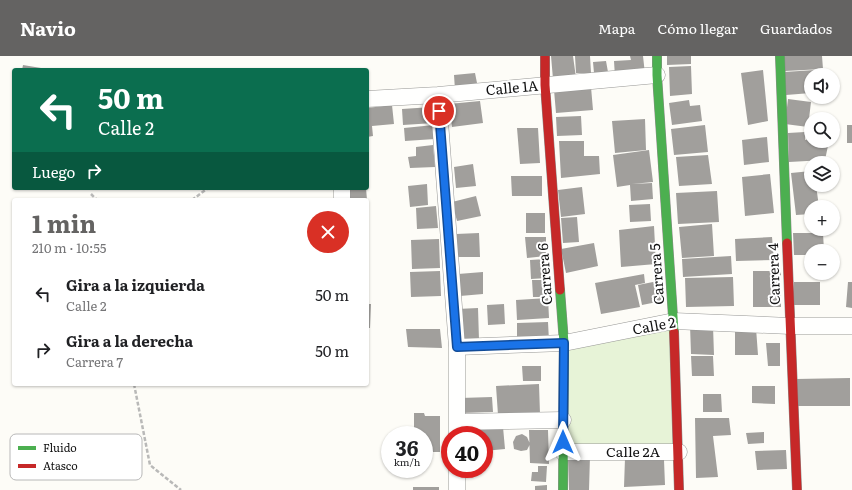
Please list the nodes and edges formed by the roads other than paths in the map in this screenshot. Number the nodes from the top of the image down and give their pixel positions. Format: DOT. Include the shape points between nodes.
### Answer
graph roads {
  1 [pos="545,56"];
  2 [pos="657,56"];
  3 [pos="780,56"];
  4 [pos="657,75"];
  5 [pos="545,85"];
  6 [pos="438,95"];
  7 [pos="369,98"];
  8 [pos="674,321"];
  9 [pos="790,326"];
  10 [pos="852,326"];
  11 [pos="564,343"];
  12 [pos="457,347"];
  13 [pos="564,420"];
  14 [pos="457,426"];
  15 [pos="484,426"];
  16 [pos="563,452"];
  17 [pos="678,452"];
  18 [pos="456,478"];
  19 [pos="456,490"];
  20 [pos="563,490"];
  21 [pos="679,490"];
  22 [pos="797,490"];
  1 -- 5 [label="street, Carrera 6"];
  2 -- 4 [label="street, Carrera 5"];
  3 -- 9 [label="street, Carrera 4"];
  4 -- 5 [label="street, Calle 1A"];
  4 -- 8 [label="street, Carrera 5"];
  5 -- 6 [label="street, Calle 1A"];
  5 -- 11 [label="street, Carrera 6"];
  6 -- 7 [label="street, Calle 1A"];
  6 -- 12 [label="street"];
  8 -- 9 [label="street, Calle 2"];
  8 -- 11 [label="street, Calle 2"];
  8 -- 17 [label="street, Carrera 5"];
  9 -- 10 [label="street, Calle 2"];
  9 -- 22 [label="street, Carrera 4"];
  11 -- 12 [label="street, Calle 2"];
  11 -- 13 [label="street, Carrera 6"];
  12 -- 14 [label="street"];
  13 -- 15 [label="street"];
  13 -- 16 [label="street, Carrera 6"];
  16 -- 17 [label="street, Calle 2A"];
  16 -- 20 [label="street, Carrera 6"];
  17 -- 21 [label="street, Carrera 5"];
  18 -- 19 [label="street"];
}
